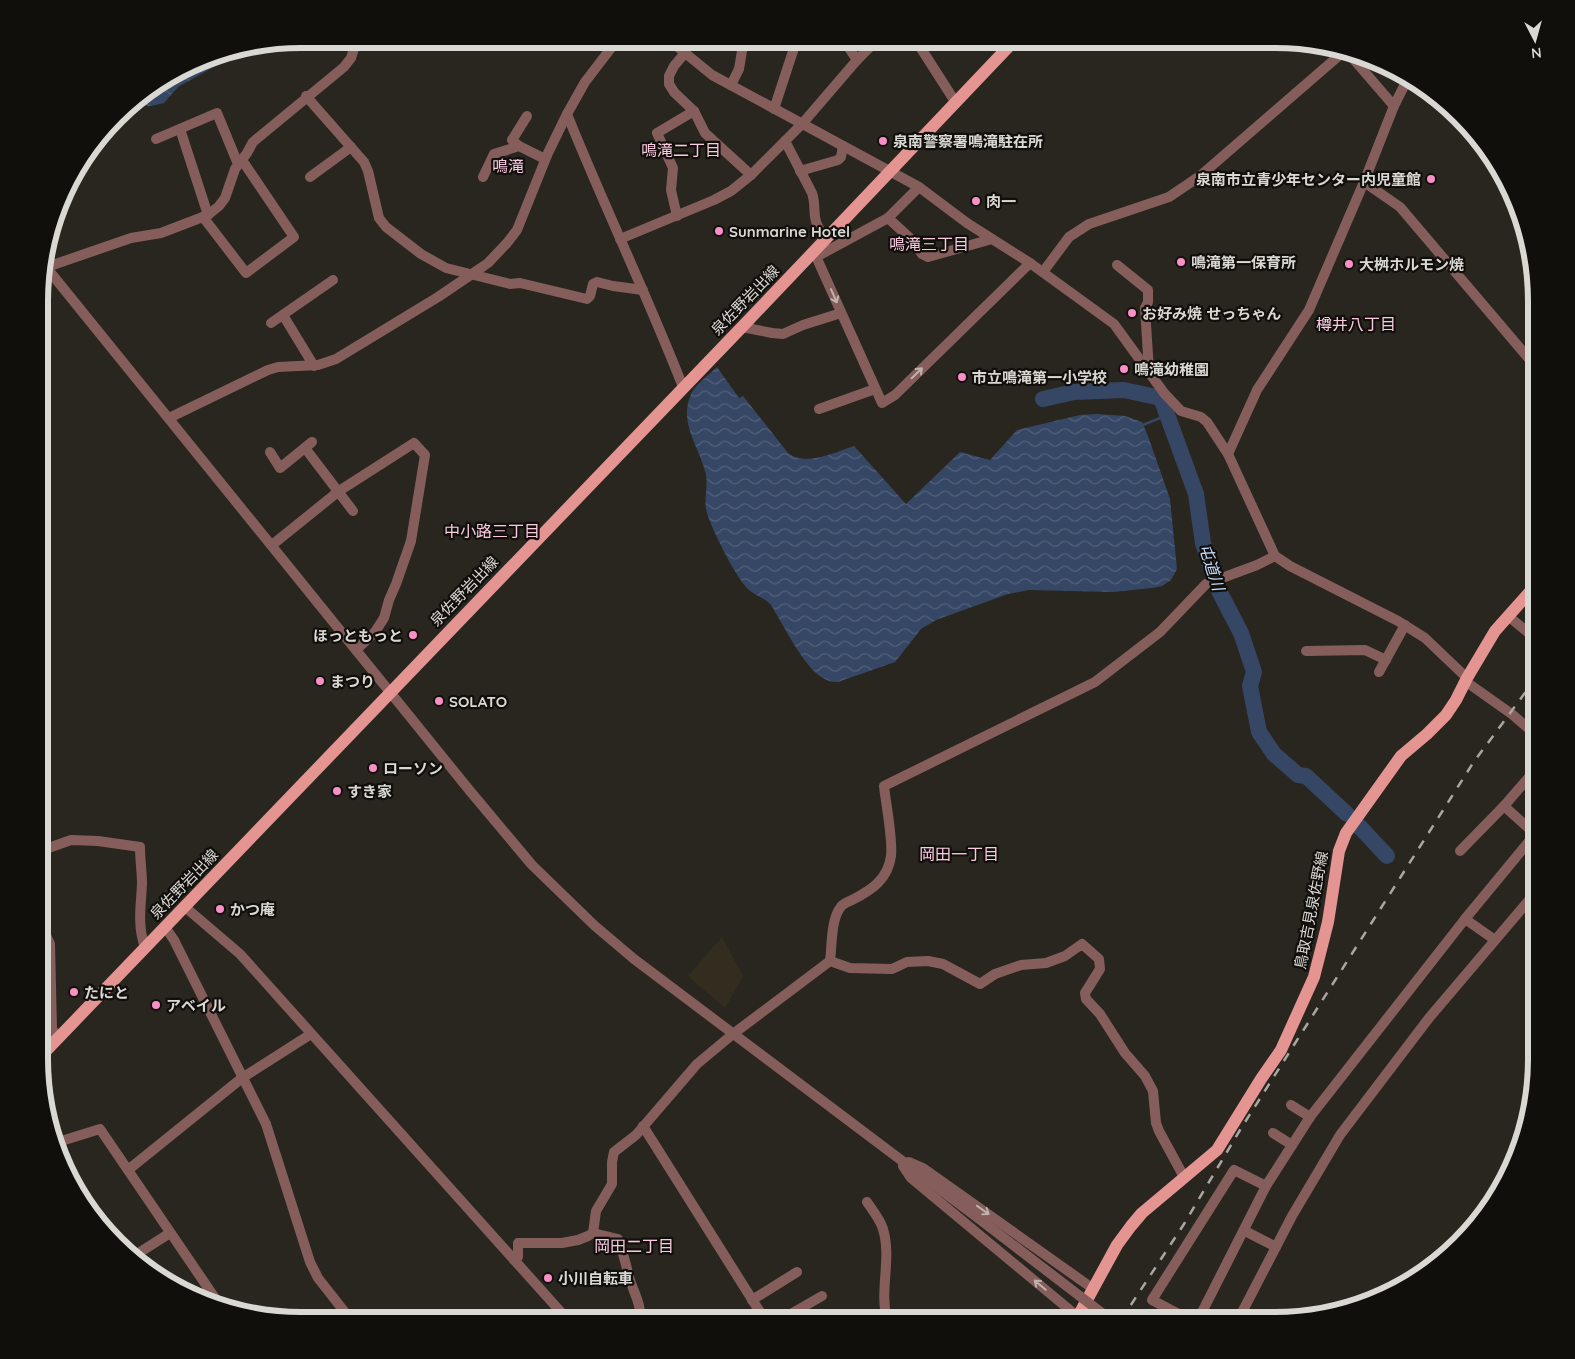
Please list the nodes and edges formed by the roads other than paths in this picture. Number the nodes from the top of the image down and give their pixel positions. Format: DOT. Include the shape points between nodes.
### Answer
graph roads {
  1 [pos="354,48"];
  2 [pos="678,48"];
  3 [pos="686,48"];
  4 [pos="742,48"];
  5 [pos="794,48"];
  6 [pos="849,48"];
  7 [pos="869,48"];
  8 [pos="921,48"];
  9 [pos="1008,48"];
  10 [pos="610,49"];
  11 [pos="684,53"];
  12 [pos="1339,56"];
  13 [pos="857,60"];
  14 [pos="1355,61"];
  15 [pos="1405,84"];
  16 [pos="732,86"];
  17 [pos="306,96"];
  18 [pos="956,103"];
  19 [pos="1394,106"];
  20 [pos="774,109"];
  21 [pos="694,112"];
  22 [pos="567,114"];
  23 [pos="526,116"];
  24 [pos="802,124"];
  25 [pos="180,129"];
  26 [pos="156,139"];
  27 [pos="786,141"];
  28 [pos="519,146"];
  29 [pos="843,146"];
  30 [pos="351,147"];
  31 [pos="545,159"];
  32 [pos="240,162"];
  33 [pos="800,171"];
  34 [pos="891,171"];
  35 [pos="751,175"];
  36 [pos="310,177"];
  37 [pos="483,177"];
  38 [pos="1364,182"];
  39 [pos="919,187"];
  40 [pos="206,216"];
  41 [pos="677,216"];
  42 [pos="888,218"];
  43 [pos="826,238"];
  44 [pos="620,239"];
  45 [pos="992,239"];
  46 [pos="815,254"];
  47 [pos="51,263"];
  48 [pos="1030,263"];
  49 [pos="1117,265"];
  50 [pos="49,272"];
  51 [pos="1043,272"];
  52 [pos="472,274"];
  53 [pos="332,280"];
  54 [pos="643,290"];
  55 [pos="841,313"];
  56 [pos="283,314"];
  57 [pos="271,323"];
  58 [pos="742,327"];
  59 [pos="1528,358"];
  60 [pos="314,366"];
  61 [pos="1149,372"];
  62 [pos="683,387"];
  63 [pos="875,389"];
  64 [pos="819,410"];
  65 [pos="169,418"];
  66 [pos="270,452"];
  67 [pos="1228,454"];
  68 [pos="339,491"];
  69 [pos="353,511"];
  70 [pos="272,545"];
  71 [pos="1275,556"];
  72 [pos="1528,594"];
  73 [pos="1508,616"];
  74 [pos="1405,625"];
  75 [pos="1528,632"];
  76 [pos="356,650"];
  77 [pos="1306,651"];
  78 [pos="1386,660"];
  79 [pos="1379,672"];
  80 [pos="1466,679"];
  81 [pos="390,692"];
  82 [pos="1528,728"];
  83 [pos="1528,778"];
  84 [pos="1504,806"];
  85 [pos="1528,827"];
  86 [pos="1528,843"];
  87 [pos="48,848"];
  88 [pos="1460,851"];
  89 [pos="1528,901"];
  90 [pos="185,906"];
  91 [pos="1464,919"];
  92 [pos="165,927"];
  93 [pos="48,940"];
  94 [pos="1494,940"];
  95 [pos="146,947"];
  96 [pos="830,961"];
  97 [pos="51,998"];
  98 [pos="311,1034"];
  99 [pos="733,1034"];
  100 [pos="58,1038"];
  101 [pos="48,1049"];
  102 [pos="242,1078"];
  103 [pos="1291,1105"];
  104 [pos="1310,1118"];
  105 [pos="643,1126"];
  106 [pos="1273,1133"];
  107 [pos="61,1141"];
  108 [pos="1292,1145"];
  109 [pos="897,1158"];
  110 [pos="128,1170"];
  111 [pos="1184,1177"];
  112 [pos="1266,1186"];
  113 [pos="866,1202"];
  114 [pos="1245,1231"];
  115 [pos="170,1233"];
  116 [pos="592,1233"];
  117 [pos="1276,1247"];
  118 [pos="139,1253"];
  119 [pos="514,1260"];
  120 [pos="797,1272"];
  121 [pos="1092,1288"];
  122 [pos="213,1296"];
  123 [pos="822,1296"];
  124 [pos="752,1300"];
  125 [pos="345,1312"];
  126 [pos="561,1312"];
  127 [pos="639,1312"];
  128 [pos="760,1312"];
  129 [pos="794,1312"];
  130 [pos="885,1312"];
  131 [pos="1069,1312"];
  132 [pos="1079,1312"];
  133 [pos="1101,1312"];
  134 [pos="1175,1312"];
  135 [pos="1202,1312"];
  136 [pos="1242,1312"];
  1 -- 17 [label="street" via="344,67"];
  2 -- 11 [label="street"];
  3 -- 11 [label="street"];
  4 -- 16 [label="street"];
  5 -- 20 [label="street"];
  6 -- 13 [label="street"];
  7 -- 13 [label="street"];
  8 -- 18 [label="street"];
  9 -- 18 [label="main road, 泉佐野岩出線"];
  10 -- 22 [label="street" via="585,82"];
  11 -- 16 [label="street"];
  11 -- 21 [label="street" via="669,76 669,84"];
  12 -- 51 [label="street" via="1200,176 1169,197 1089,224 1069,237"];
  13 -- 24 [label="street"];
  14 -- 19 [label="street"];
  15 -- 19 [label="street"];
  16 -- 20 [label="street"];
  17 -- 30 [label="street"];
  17 -- 32 [label="street" via="253,142"];
  18 -- 34 [label="main road, 泉佐野岩出線"];
  19 -- 38 [label="street"];
  20 -- 24 [label="street"];
  21 -- 35 [label="street" via="705,133"];
  21 -- 41 [label="street" via="657,133 673,168 671,190"];
  22 -- 31 [label="street"];
  22 -- 44 [label="street"];
  23 -- 28 [label="street" via="512,140"];
  24 -- 27 [label="street"];
  24 -- 29 [label="street"];
  25 -- 26 [label="street"];
  25 -- 32 [label="street" via="217,113"];
  25 -- 40 [label="street"];
  27 -- 33 [label="street"];
  27 -- 35 [label="street"];
  28 -- 31 [label="street"];
  28 -- 37 [label="street" via="494,154"];
  29 -- 33 [label="street" via="838,160"];
  29 -- 34 [label="street"];
  30 -- 36 [label="street"];
  30 -- 52 [label="street" via="368,171 379,218 386,227 446,268"];
  31 -- 52 [label="street" via="518,230 488,263"];
  32 -- 40 [label="street" via="225,198"];
  32 -- 40 [label="street" via="294,237 246,273"];
  33 -- 43 [label="street" via="815,199 815,219"];
  34 -- 39 [label="street"];
  34 -- 43 [label="main road, 泉佐野岩出線"];
  35 -- 41 [label="street" via="731,191"];
  38 -- 59 [label="street" via="1400,206"];
  38 -- 67 [label="street" via="1308,310 1257,390"];
  39 -- 42 [label="street"];
  39 -- 45 [label="street"];
  40 -- 47 [label="street" via="161,233 131,238"];
  41 -- 44 [label="street"];
  42 -- 45 [label="street" via="928,257"];
  42 -- 46 [label="street"];
  43 -- 46 [label="main road, 泉佐野岩出線"];
  44 -- 54 [label="street"];
  45 -- 48 [label="street"];
  46 -- 55 [label="street, one-way"];
  46 -- 58 [label="main road, 泉佐野岩出線"];
  48 -- 51 [label="street"];
  63 -- 48 [label="street, one-way" via="882,403 895,395"];
  49 -- 61 [label="street" via="1148,290 1145,308"];
  50 -- 65 [label="street"];
  51 -- 61 [label="street" via="1114,324"];
  52 -- 54 [label="street" via="587,299 597,282"];
  52 -- 60 [label="street" via="336,359"];
  53 -- 56 [label="street"];
  54 -- 62 [label="street"];
  55 -- 58 [label="street" via="783,334"];
  55 -- 63 [label="street"];
  56 -- 57 [label="street"];
  56 -- 60 [label="street"];
  58 -- 62 [label="main road, 泉佐野岩出線"];
  60 -- 65 [label="street" via="268,370"];
  61 -- 67 [label="street" via="1181,411 1207,422"];
  62 -- 81 [label="main road, 泉佐野岩出線"];
  63 -- 64 [label="street"];
  65 -- 70 [label="street"];
  66 -- 68 [label="street" via="280,468 309,445"];
  67 -- 71 [label="street"];
  68 -- 69 [label="street"];
  68 -- 70 [label="street"];
  68 -- 76 [label="street" via="414,443 425,455 411,541 384,618"];
  70 -- 76 [label="street"];
  71 -- 74 [label="street"];
  71 -- 96 [label="street" via="1206,584 1160,632 1095,682 884,786 891,856 880,882 872,890 841,906 836,916"];
  72 -- 73 [label="main road, 鳥取吉見泉佐野線"];
  73 -- 75 [label="street"];
  73 -- 80 [label="main road, 鳥取吉見泉佐野線"];
  74 -- 78 [label="street"];
  74 -- 80 [label="street" via="1425,638"];
  76 -- 81 [label="street"];
  77 -- 78 [label="street" via="1364,650"];
  78 -- 79 [label="street"];
  80 -- 82 [label="street"];
  80 -- 111 [label="main road, 鳥取吉見泉佐野線" via="1446,715 1401,756 1346,833 1339,850 1328,922 1314,978 1281,1050 1217,1150"];
  81 -- 90 [label="main road, 泉佐野岩出線"];
  81 -- 99 [label="street" via="476,799 563,897 634,959"];
  83 -- 84 [label="street"];
  84 -- 85 [label="street"];
  84 -- 88 [label="street"];
  86 -- 91 [label="street"];
  87 -- 95 [label="street" via="71,840 140,848 140,923"];
  89 -- 94 [label="street"];
  90 -- 92 [label="main road, 泉佐野岩出線"];
  90 -- 98 [label="street" via="240,954"];
  91 -- 94 [label="street"];
  91 -- 104 [label="street"];
  92 -- 95 [label="main road, 泉佐野岩出線"];
  92 -- 102 [label="street"];
  93 -- 97 [label="street"];
  94 -- 117 [label="street" via="1340,1135"];
  95 -- 100 [label="main road, 泉佐野岩出線"];
  96 -- 99 [label="street"];
  96 -- 111 [label="street" via="850,968 892,969 907,962 928,961 942,964 980,984 995,974 1021,965 1046,963 1065,956 1082,944 1098,959 1100,969 1085,993 1086,999 1145,1076 1153,1091 1159,1131"];
  97 -- 100 [label="street" via="52,1029"];
  98 -- 102 [label="street"];
  98 -- 119 [label="street"];
  99 -- 105 [label="street" via="697,1064"];
  99 -- 109 [label="street"];
  100 -- 101 [label="main road, 泉佐野岩出線"];
  102 -- 110 [label="street"];
  102 -- 125 [label="street" via="266,1124 310,1262 318,1278"];
  103 -- 104 [label="street"];
  104 -- 108 [label="street"];
  105 -- 116 [label="street" via="614,1152 612,1184 596,1211"];
  105 -- 124 [label="street"];
  106 -- 108 [label="street"];
  107 -- 110 [label="street" via="100,1129"];
  108 -- 112 [label="street"];
  109 -- 121 [label="street, one-way" via="923,1168"];
  131 -- 109 [label="street, one-way" via="911,1178"];
  109 -- 133 [label="street, bridge"];
  110 -- 115 [label="street"];
  111 -- 121 [label="main road, 鳥取吉見泉佐野線" via="1136,1219"];
  112 -- 114 [label="street"];
  112 -- 134 [label="street" via="1234,1170 1152,1300"];
  113 -- 130 [label="street" via="883,1228 886,1244"];
  114 -- 117 [label="street"];
  114 -- 135 [label="street"];
  115 -- 118 [label="street"];
  115 -- 122 [label="street"];
  116 -- 119 [label="street" via="578,1240 518,1243 518,1256"];
  116 -- 127 [label="street" via="618,1239"];
  117 -- 136 [label="street"];
  119 -- 126 [label="street"];
  120 -- 124 [label="street"];
  121 -- 132 [label="main road, 鳥取吉見泉佐野線"];
  123 -- 129 [label="street"];
  124 -- 128 [label="street"];
}
